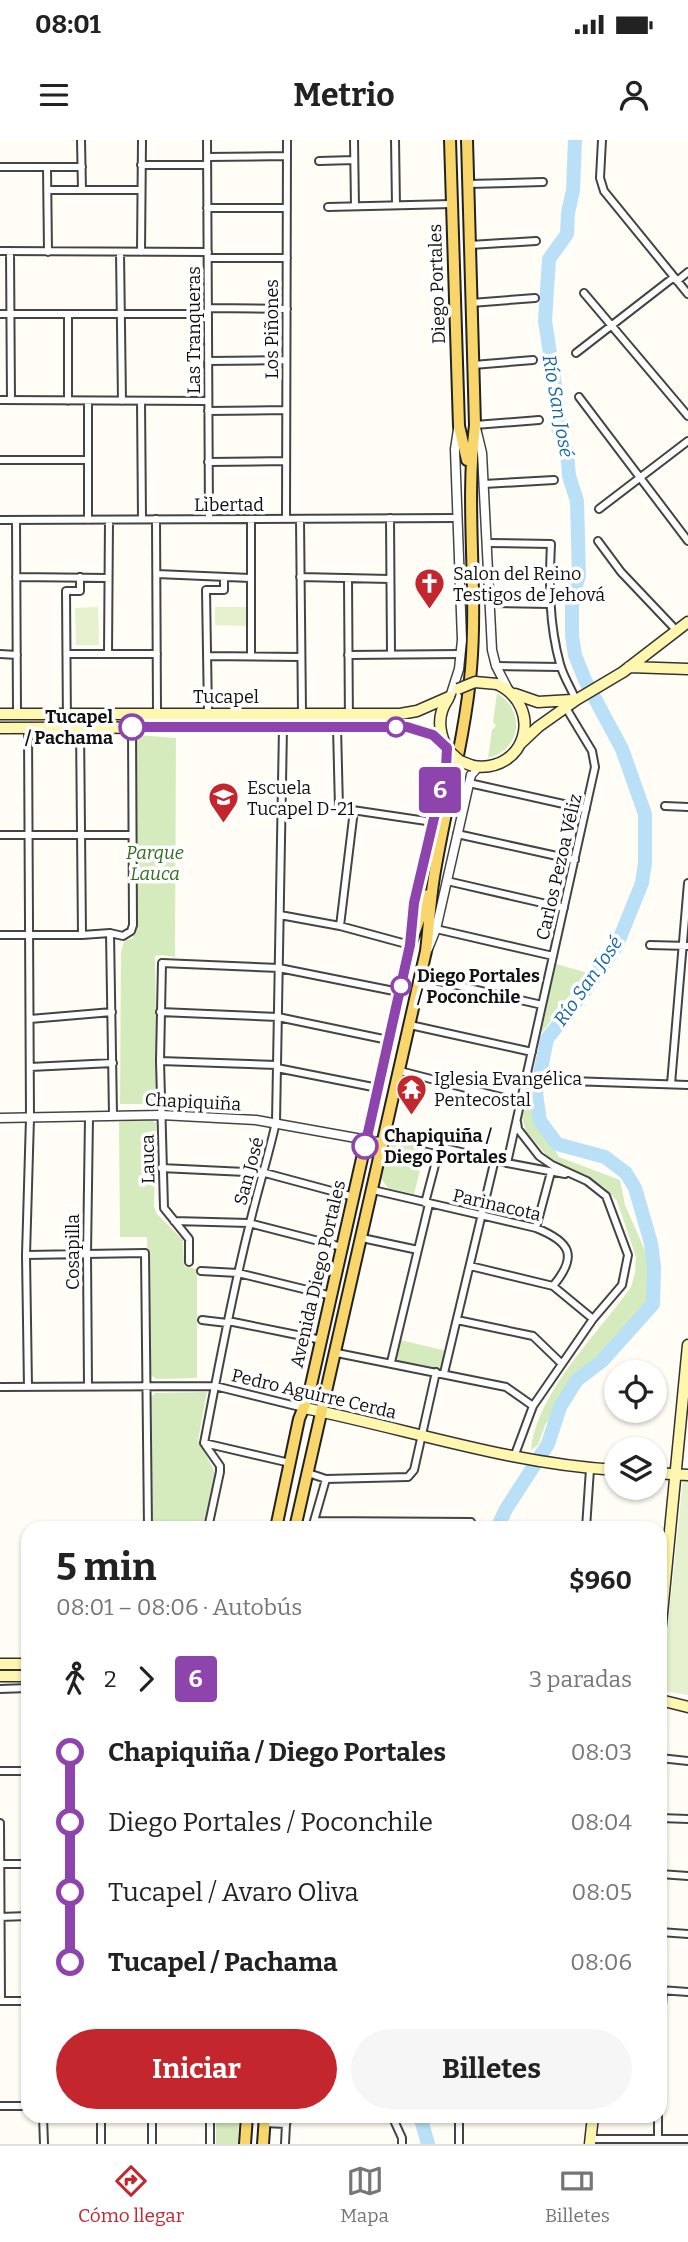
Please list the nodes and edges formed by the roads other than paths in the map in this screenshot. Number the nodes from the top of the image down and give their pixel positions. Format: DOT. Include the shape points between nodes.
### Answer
graph roads {
  1 [pos="81,140"];
  2 [pos="142,140"];
  3 [pos="207,140"];
  4 [pos="287,140"];
  5 [pos="354,140"];
  6 [pos="395,140"];
  7 [pos="450,140"];
  8 [pos="467,140"];
  9 [pos="602,140"];
  10 [pos="287,156"];
  11 [pos="354,160"];
  12 [pos="207,161"];
  13 [pos="319,161"];
  14 [pos="141,165"];
  15 [pos="0,167"];
  16 [pos="47,167"];
  17 [pos="82,167"];
  18 [pos="543,182"];
  19 [pos="468,184"];
  20 [pos="48,190"];
  21 [pos="82,190"];
  22 [pos="141,190"];
  23 [pos="452,204"];
  24 [pos="396,205"];
  25 [pos="355,206"];
  26 [pos="328,207"];
  27 [pos="207,208"];
  28 [pos="287,208"];
  29 [pos="469,229"];
  30 [pos="453,230"];
  31 [pos="536,241"];
  32 [pos="470,245"];
  33 [pos="0,251"];
  34 [pos="10,251"];
  35 [pos="48,251"];
  36 [pos="120,252"];
  37 [pos="141,252"];
  38 [pos="208,255"];
  39 [pos="287,258"];
  40 [pos="688,272"];
  41 [pos="676,279"];
  42 [pos="584,293"];
  43 [pos="688,294"];
  44 [pos="535,298"];
  45 [pos="471,303"];
  46 [pos="287,309"];
  47 [pos="208,311"];
  48 [pos="0,314"];
  49 [pos="10,314"];
  50 [pos="68,314"];
  51 [pos="121,314"];
  52 [pos="611,326"];
  53 [pos="576,353"];
  54 [pos="208,360"];
  55 [pos="286,360"];
  56 [pos="533,360"];
  57 [pos="473,365"];
  58 [pos="579,397"];
  59 [pos="0,400"];
  60 [pos="11,400"];
  61 [pos="68,401"];
  62 [pos="88,401"];
  63 [pos="122,401"];
  64 [pos="141,401"];
  65 [pos="208,401"];
  66 [pos="286,410"];
  67 [pos="208,411"];
  68 [pos="688,416"];
  69 [pos="540,419"];
  70 [pos="475,425"];
  71 [pos="459,426"];
  72 [pos="688,440"];
  73 [pos="0,460"];
  74 [pos="88,460"];
  75 [pos="286,461"];
  76 [pos="208,462"];
  77 [pos="470,470"];
  78 [pos="640,477"];
  79 [pos="554,480"];
  80 [pos="484,484"];
  81 [pos="599,509"];
  82 [pos="390,518"];
  83 [pos="458,518"];
  84 [pos="142,519"];
  85 [pos="156,519"];
  86 [pos="209,519"];
  87 [pos="251,519"];
  88 [pos="286,519"];
  89 [pos="300,519"];
  90 [pos="0,520"];
  91 [pos="16,520"];
  92 [pos="88,520"];
  93 [pos="108,520"];
  94 [pos="598,541"];
  95 [pos="688,541"];
  96 [pos="487,543"];
  97 [pos="157,575"];
  98 [pos="16,577"];
  99 [pos="80,577"];
  100 [pos="224,577"];
  101 [pos="300,577"];
  102 [pos="108,578"];
  103 [pos="250,578"];
  104 [pos="348,578"];
  105 [pos="390,579"];
  106 [pos="489,603"];
  107 [pos="549,604"];
  108 [pos="688,622"];
  109 [pos="677,631"];
  110 [pos="0,654"];
  111 [pos="66,654"];
  112 [pos="108,654"];
  113 [pos="157,654"];
  114 [pos="391,654"];
  115 [pos="461,654"];
  116 [pos="17,655"];
  117 [pos="348,655"];
  118 [pos="207,656"];
  119 [pos="251,656"];
  120 [pos="301,657"];
  121 [pos="496,666"];
  122 [pos="560,667"];
  123 [pos="629,667"];
  124 [pos="688,669"];
  125 [pos="510,692"];
  126 [pos="453,693"];
  127 [pos="579,698"];
  128 [pos="566,708"];
  129 [pos="157,712"];
  130 [pos="0,713"];
  131 [pos="17,713"];
  132 [pos="67,713"];
  133 [pos="208,713"];
  134 [pos="302,713"];
  135 [pos="348,713"];
  136 [pos="28,727"];
  137 [pos="67,727"];
  138 [pos="80,727"];
  139 [pos="132,727"];
  140 [pos="283,727"];
  141 [pos="337,727"];
  142 [pos="349,727"];
  143 [pos="0,728"];
  144 [pos="520,744"];
  145 [pos="447,748"];
  146 [pos="475,766"];
  147 [pos="469,783"];
  148 [pos="665,806"];
  149 [pos="688,807"];
  150 [pos="586,809"];
  151 [pos="354,810"];
  152 [pos="433,822"];
  153 [pos="457,834"];
  154 [pos="0,835"];
  155 [pos="29,835"];
  156 [pos="81,835"];
  157 [pos="132,835"];
  158 [pos="575,860"];
  159 [pos="433,878"];
  160 [pos="447,881"];
  161 [pos="688,883"];
  162 [pos="564,908"];
  163 [pos="280,915"];
  164 [pos="340,926"];
  165 [pos="436,929"];
  166 [pos="110,933"];
  167 [pos="0,935"];
  168 [pos="29,935"];
  169 [pos="82,935"];
  170 [pos="410,945"];
  171 [pos="650,945"];
  172 [pos="685,946"];
  173 [pos="426,951"];
  174 [pos="553,956"];
  175 [pos="279,968"];
  176 [pos="421,977"];
  177 [pos="399,992"];
  178 [pos="542,1005"];
  179 [pos="112,1012"];
  180 [pos="160,1012"];
  181 [pos="278,1017"];
  182 [pos="30,1019"];
  183 [pos="410,1025"];
  184 [pos="388,1040"];
  185 [pos="532,1052"];
  186 [pos="160,1061"];
  187 [pos="113,1063"];
  188 [pos="30,1067"];
  189 [pos="277,1067"];
  190 [pos="400,1071"];
  191 [pos="570,1081"];
  192 [pos="671,1084"];
  193 [pos="688,1084"];
  194 [pos="378,1088"];
  195 [pos="520,1102"];
  196 [pos="113,1115"];
  197 [pos="161,1115"];
  198 [pos="0,1118"];
  199 [pos="30,1118"];
  200 [pos="89,1118"];
  201 [pos="516,1120"];
  202 [pos="276,1122"];
  203 [pos="366,1139"];
  204 [pos="385,1139"];
  205 [pos="440,1146"];
  206 [pos="495,1159"];
  207 [pos="507,1163"];
  208 [pos="161,1168"];
  209 [pos="551,1172"];
  210 [pos="265,1173"];
  211 [pos="573,1175"];
  212 [pos="373,1190"];
  213 [pos="354,1197"];
  214 [pos="427,1203"];
  215 [pos="482,1216"];
  216 [pos="174,1221"];
  217 [pos="249,1223"];
  218 [pos="536,1228"];
  219 [pos="362,1238"];
  220 [pos="342,1247"];
  221 [pos="418,1250"];
  222 [pos="86,1254"];
  223 [pos="26,1255"];
  224 [pos="189,1262"];
  225 [pos="470,1266"];
  226 [pos="201,1271"];
  227 [pos="238,1273"];
  228 [pos="553,1286"];
  229 [pos="331,1296"];
  230 [pos="593,1319"];
  231 [pos="202,1320"];
  232 [pos="457,1320"];
  233 [pos="227,1322"];
  234 [pos="321,1340"];
  235 [pos="688,1345"];
  236 [pos="337,1353"];
  237 [pos="391,1362"];
  238 [pos="562,1364"];
  239 [pos="436,1372"];
  240 [pos="444,1373"];
  241 [pos="88,1386"];
  242 [pos="0,1387"];
  243 [pos="28,1387"];
  244 [pos="215,1387"];
  245 [pos="147,1388"];
  246 [pos="533,1406"];
  247 [pos="304,1408"];
  248 [pos="324,1412"];
  249 [pos="422,1435"];
  250 [pos="204,1443"];
  251 [pos="514,1457"];
  252 [pos="290,1463"];
  253 [pos="590,1469"];
  254 [pos="604,1470"];
  255 [pos="307,1473"];
  256 [pos="667,1474"];
  257 [pos="674,1474"];
  258 [pos="688,1475"];
  259 [pos="326,1479"];
  260 [pos="148,1521"];
  261 [pos="210,1521"];
  262 [pos="278,1521"];
  263 [pos="297,1521"];
  264 [pos="314,1521"];
  265 [pos="586,1521"];
  266 [pos="667,1554"];
  267 [pos="0,1664"];
  268 [pos="21,1664"];
  269 [pos="0,1676"];
  270 [pos="21,1676"];
  271 [pos="21,1688"];
  272 [pos="0,1690"];
  273 [pos="667,1702"];
  274 [pos="688,1707"];
  275 [pos="667,1759"];
  276 [pos="688,1761"];
  277 [pos="21,1770"];
  278 [pos="0,1771"];
  279 [pos="667,1818"];
  280 [pos="688,1819"];
  281 [pos="0,1823"];
  282 [pos="0,1864"];
  283 [pos="21,1864"];
  284 [pos="667,1874"];
  285 [pos="688,1876"];
  286 [pos="21,1916"];
  287 [pos="0,1917"];
  288 [pos="667,1932"];
  289 [pos="688,1934"];
  290 [pos="667,1990"];
  291 [pos="688,1992"];
  292 [pos="21,2000"];
  293 [pos="1,2001"];
  294 [pos="0,2106"];
  295 [pos="21,2106"];
  296 [pos="43,2123"];
  297 [pos="101,2123"];
  298 [pos="152,2123"];
  299 [pos="210,2123"];
  300 [pos="246,2123"];
  301 [pos="265,2123"];
  302 [pos="281,2123"];
  303 [pos="395,2123"];
  304 [pos="459,2123"];
  305 [pos="592,2123"];
  306 [pos="658,2123"];
  307 [pos="286,2124"];
  308 [pos="658,2139"];
  309 [pos="688,2139"];
  310 [pos="591,2141"];
  311 [pos="44,2144"];
  312 [pos="102,2144"];
  313 [pos="152,2144"];
  314 [pos="210,2144"];
  315 [pos="245,2144"];
  316 [pos="263,2144"];
  317 [pos="285,2144"];
  318 [pos="402,2144"];
  319 [pos="459,2144"];
  1 -- 17 [label="street"];
  2 -- 14 [label="street"];
  3 -- 12 [label="street, Las Tranqueras"];
  4 -- 10 [label="street, Los Piñones"];
  5 -- 11 [label="street"];
  6 -- 24 [label="street"];
  7 -- 23 [label="main road, Diego Portales"];
  8 -- 19 [label="main road, Diego Portales"];
  9 -- 41 [label="street" via="602,187"];
  10 -- 12 [label="street"];
  10 -- 28 [label="street, Los Piñones"];
  11 -- 13 [label="street"];
  11 -- 25 [label="street"];
  12 -- 14 [label="street"];
  12 -- 27 [label="street, Las Tranqueras"];
  14 -- 22 [label="street"];
  15 -- 16 [label="street"];
  16 -- 17 [label="street"];
  16 -- 20 [label="street"];
  17 -- 21 [label="street"];
  18 -- 19 [label="street"];
  19 -- 29 [label="main road, Diego Portales"];
  20 -- 21 [label="street"];
  20 -- 35 [label="street"];
  21 -- 22 [label="street"];
  22 -- 37 [label="street"];
  23 -- 24 [label="street"];
  23 -- 30 [label="main road, Diego Portales"];
  24 -- 25 [label="street"];
  25 -- 26 [label="street"];
  27 -- 28 [label="street"];
  27 -- 38 [label="street, Las Tranqueras"];
  28 -- 39 [label="street, Los Piñones"];
  29 -- 30 [label="main road"];
  29 -- 32 [label="main road, Diego Portales"];
  30 -- 71 [label="main road, Diego Portales"];
  31 -- 32 [label="street"];
  32 -- 45 [label="main road, Diego Portales"];
  33 -- 34 [label="street"];
  34 -- 35 [label="street"];
  34 -- 49 [label="street"];
  35 -- 36 [label="street"];
  36 -- 37 [label="street"];
  36 -- 51 [label="street"];
  37 -- 38 [label="street"];
  38 -- 39 [label="street"];
  38 -- 47 [label="street, Las Tranqueras"];
  39 -- 46 [label="street, Los Piñones"];
  40 -- 41 [label="street"];
  41 -- 43 [label="street"];
  41 -- 52 [label="street"];
  42 -- 52 [label="street"];
  44 -- 45 [label="street"];
  45 -- 57 [label="main road, Diego Portales"];
  46 -- 47 [label="street"];
  46 -- 55 [label="street, Los Piñones"];
  47 -- 51 [label="street"];
  47 -- 54 [label="street, Las Tranqueras"];
  48 -- 49 [label="street"];
  49 -- 50 [label="street"];
  49 -- 60 [label="street"];
  50 -- 51 [label="street"];
  50 -- 61 [label="street"];
  51 -- 63 [label="street"];
  52 -- 53 [label="street"];
  52 -- 68 [label="street"];
  54 -- 55 [label="street"];
  54 -- 65 [label="street, Las Tranqueras"];
  55 -- 66 [label="street, Los Piñones"];
  56 -- 57 [label="street"];
  57 -- 70 [label="main road, Diego Portales"];
  58 -- 78 [label="street"];
  59 -- 60 [label="street"];
  60 -- 61 [label="street"];
  61 -- 62 [label="street"];
  62 -- 63 [label="street"];
  62 -- 74 [label="street"];
  63 -- 64 [label="street"];
  64 -- 65 [label="street"];
  64 -- 84 [label="street"];
  65 -- 67 [label="street, Las Tranqueras"];
  66 -- 67 [label="street"];
  66 -- 75 [label="street, Los Piñones"];
  67 -- 76 [label="street, Las Tranqueras"];
  69 -- 70 [label="street"];
  70 -- 77 [label="main road, Diego Portales"];
  70 -- 80 [label="street, Diego Portales"];
  71 -- 77 [label="main road, Diego Portales"];
  71 -- 83 [label="street, Diego Portales" via="455,449"];
  72 -- 78 [label="street"];
  73 -- 74 [label="street"];
  74 -- 92 [label="street"];
  75 -- 76 [label="street"];
  75 -- 88 [label="street, Los Piñones"];
  76 -- 86 [label="street, Las Tranqueras"];
  77 -- 159 [label="main road, Diego Portales" via="471,672"];
  78 -- 81 [label="street"];
  78 -- 95 [label="street"];
  79 -- 80 [label="street"];
  80 -- 96 [label="street, Diego Portales"];
  82 -- 83 [label="street, Libertad"];
  82 -- 89 [label="street, Libertad"];
  82 -- 105 [label="street"];
  83 -- 115 [label="street, Diego Portales"];
  84 -- 85 [label="street, Libertad"];
  84 -- 93 [label="street, Libertad"];
  85 -- 86 [label="street, Libertad"];
  85 -- 97 [label="street"];
  86 -- 87 [label="street, Libertad"];
  87 -- 88 [label="street, Libertad"];
  87 -- 103 [label="street"];
  88 -- 89 [label="street, Libertad"];
  89 -- 101 [label="street"];
  90 -- 91 [label="street, Libertad"];
  91 -- 92 [label="street, Libertad"];
  91 -- 98 [label="street"];
  92 -- 93 [label="street, Libertad"];
  93 -- 102 [label="street"];
  94 -- 109 [label="street"];
  96 -- 106 [label="street, Diego Portales"];
  96 -- 107 [label="street" via="551,544"];
  97 -- 100 [label="street"];
  97 -- 113 [label="street"];
  98 -- 99 [label="street"];
  98 -- 116 [label="street"];
  99 -- 102 [label="street"];
  99 -- 111 [label="street" via="80,591 66,591"];
  100 -- 103 [label="street"];
  100 -- 118 [label="street" via="223,590 206,590"];
  101 -- 104 [label="street"];
  101 -- 120 [label="street"];
  102 -- 112 [label="street"];
  103 -- 119 [label="street"];
  104 -- 105 [label="street"];
  104 -- 117 [label="street"];
  105 -- 114 [label="street"];
  106 -- 107 [label="street"];
  106 -- 121 [label="street, Diego Portales"];
  107 -- 122 [label="street"];
  108 -- 109 [label="main road"];
  109 -- 123 [label="main road"];
  110 -- 116 [label="street"];
  111 -- 112 [label="street"];
  111 -- 132 [label="street"];
  112 -- 113 [label="street"];
  113 -- 129 [label="street"];
  114 -- 115 [label="street"];
  114 -- 117 [label="street"];
  115 -- 126 [label="street, Diego Portales"];
  116 -- 131 [label="street"];
  117 -- 135 [label="street"];
  118 -- 119 [label="street"];
  118 -- 133 [label="street"];
  119 -- 120 [label="street"];
  120 -- 134 [label="street"];
  121 -- 122 [label="street"];
  121 -- 125 [label="street, Diego Portales"];
  122 -- 127 [label="street"];
  123 -- 124 [label="main road"];
  123 -- 127 [label="main road"];
  125 -- 126 [label="main road, bridge" via="497,684 475,682"];
  125 -- 127 [label="main road" via="548,703"];
  125 -- 144 [label="main road" via="524,714"];
  126 -- 135 [label="main road, Tucapel" via="405,714"];
  126 -- 145 [label="main road" via="440,718"];
  127 -- 128 [label="main road"];
  128 -- 144 [label="main road"];
  128 -- 150 [label="street, Carlos Pezoa Véliz" via="596,761"];
  129 -- 132 [label="main road, Tucapel"];
  129 -- 133 [label="main road, Tucapel"];
  130 -- 131 [label="main road, Tucapel"];
  131 -- 132 [label="main road, Tucapel"];
  132 -- 137 [label="street"];
  133 -- 134 [label="main road, Tucapel"];
  134 -- 135 [label="main road, Tucapel"];
  135 -- 142 [label="street"];
  136 -- 137 [label="main road, Tucapel"];
  136 -- 143 [label="main road, Tucapel"];
  136 -- 155 [label="street"];
  137 -- 138 [label="main road, Tucapel"];
  138 -- 139 [label="main road, Tucapel"];
  138 -- 156 [label="street"];
  139 -- 140 [label="main road, Tucapel"];
  139 -- 157 [label="street"];
  140 -- 141 [label="main road, Tucapel"];
  140 -- 163 [label="street, San José"];
  141 -- 142 [label="main road, Tucapel"];
  141 -- 151 [label="street" via="339,808"];
  142 -- 145 [label="main road, Tucapel" via="414,728 433,735"];
  144 -- 146 [label="main road" via="502,762"];
  145 -- 146 [label="main road, bridge" via="460,761"];
  145 -- 152 [label="street"];
  146 -- 147 [label="street"];
  147 -- 150 [label="street"];
  147 -- 153 [label="street"];
  148 -- 149 [label="street"];
  150 -- 158 [label="street, Carlos Pezoa Véliz"];
  151 -- 152 [label="street"];
  151 -- 164 [label="street"];
  152 -- 170 [label="street" via="414,903"];
  153 -- 158 [label="street"];
  153 -- 160 [label="street"];
  154 -- 155 [label="street"];
  155 -- 156 [label="street"];
  155 -- 168 [label="street"];
  156 -- 157 [label="street"];
  156 -- 169 [label="street"];
  157 -- 166 [label="street" via="133,925 122,936"];
  158 -- 162 [label="street, Carlos Pezoa Véliz"];
  159 -- 170 [label="main road, Diego Portales"];
  159 -- 173 [label="main road, Diego Portales"];
  160 -- 162 [label="street"];
  160 -- 165 [label="street"];
  161 -- 172 [label="street"];
  162 -- 174 [label="street, Carlos Pezoa Véliz"];
  163 -- 164 [label="street"];
  163 -- 175 [label="street, San José"];
  164 -- 170 [label="street"];
  165 -- 173 [label="street"];
  165 -- 174 [label="street"];
  166 -- 169 [label="street"];
  166 -- 179 [label="street"];
  167 -- 168 [label="street"];
  168 -- 169 [label="street"];
  168 -- 182 [label="street"];
  170 -- 177 [label="main road, Avenida Diego Portales"];
  171 -- 172 [label="street"];
  172 -- 192 [label="street"];
  173 -- 176 [label="main road, Avenida Diego Portales"];
  174 -- 178 [label="street, Carlos Pezoa Véliz"];
  175 -- 177 [label="street"];
  175 -- 180 [label="street, Lauca" via="162,962"];
  175 -- 181 [label="street, San José"];
  176 -- 178 [label="street"];
  176 -- 183 [label="main road, Avenida Diego Portales"];
  177 -- 184 [label="main road, Avenida Diego Portales"];
  178 -- 185 [label="street, Carlos Pezoa Véliz"];
  179 -- 182 [label="street"];
  179 -- 187 [label="street"];
  180 -- 181 [label="street"];
  180 -- 186 [label="street, Lauca"];
  181 -- 184 [label="street"];
  181 -- 189 [label="street, San José"];
  182 -- 188 [label="street"];
  183 -- 185 [label="street"];
  183 -- 190 [label="main road, Avenida Diego Portales"];
  184 -- 194 [label="main road, Avenida Diego Portales"];
  185 -- 195 [label="street, Carlos Pezoa Véliz"];
  186 -- 189 [label="street"];
  186 -- 197 [label="street, Lauca"];
  187 -- 188 [label="street"];
  187 -- 196 [label="street"];
  188 -- 199 [label="street"];
  189 -- 194 [label="street"];
  189 -- 202 [label="street, San José"];
  190 -- 195 [label="street"];
  190 -- 204 [label="main road, Avenida Diego Portales"];
  191 -- 192 [label="street"];
  192 -- 193 [label="street"];
  194 -- 203 [label="main road, Avenida Diego Portales"];
  195 -- 201 [label="street, Carlos Pezoa Véliz"];
  196 -- 197 [label="street, Chapiquiña"];
  196 -- 200 [label="street, Chapiquiña"];
  197 -- 202 [label="street, Chapiquiña"];
  197 -- 208 [label="street, Lauca"];
  198 -- 199 [label="street, Chapiquiña"];
  199 -- 200 [label="street, Chapiquiña"];
  199 -- 223 [label="street"];
  200 -- 222 [label="street, Cosapilla"];
  201 -- 207 [label="street, Carlos Pezoa Véliz"];
  201 -- 211 [label="street" via="540,1156"];
  202 -- 203 [label="street, Chapiquiña"];
  202 -- 210 [label="street, San José"];
  203 -- 204 [label="street, Chapiquiña"];
  203 -- 213 [label="main road, Avenida Diego Portales"];
  204 -- 205 [label="street, Chapiquiña"];
  204 -- 212 [label="main road, Avenida Diego Portales"];
  205 -- 206 [label="street, Chapiquiña"];
  205 -- 214 [label="street"];
  206 -- 207 [label="street, Chapiquiña"];
  206 -- 215 [label="street"];
  207 -- 209 [label="street, Chapiquiña"];
  208 -- 210 [label="street"];
  208 -- 216 [label="street, Lauca" via="164,1210"];
  209 -- 211 [label="street, Chapiquiña"];
  209 -- 218 [label="street"];
  210 -- 213 [label="street"];
  210 -- 217 [label="street, San José"];
  211 -- 230 [label="street" via="606,1196 628,1255 622,1285"];
  212 -- 214 [label="street, Parinacota"];
  212 -- 219 [label="main road, Avenida Diego Portales"];
  213 -- 220 [label="main road, Avenida Diego Portales"];
  214 -- 215 [label="street, Parinacota"];
  214 -- 221 [label="street"];
  215 -- 218 [label="street, Parinacota"];
  215 -- 225 [label="street"];
  216 -- 217 [label="street"];
  216 -- 224 [label="street, Lauca" via="188,1238"];
  217 -- 220 [label="street"];
  217 -- 227 [label="street, San José"];
  218 -- 228 [label="street, Parinacota" via="567,1249 568,1264"];
  219 -- 221 [label="street"];
  219 -- 236 [label="main road, Avenida Diego Portales"];
  220 -- 229 [label="main road, Avenida Diego Portales"];
  221 -- 237 [label="street"];
  222 -- 223 [label="street"];
  222 -- 241 [label="street, Cosapilla"];
  222 -- 245 [label="street" via="145,1253"];
  223 -- 243 [label="street"];
  225 -- 228 [label="street"];
  225 -- 232 [label="street"];
  226 -- 227 [label="street"];
  227 -- 229 [label="street"];
  227 -- 233 [label="street, San José"];
  228 -- 230 [label="street"];
  229 -- 234 [label="main road, Avenida Diego Portales"];
  230 -- 238 [label="street"];
  231 -- 233 [label="street"];
  232 -- 238 [label="street" via="533,1336"];
  232 -- 240 [label="street"];
  233 -- 234 [label="street"];
  233 -- 244 [label="street, San José"];
  234 -- 247 [label="main road, Avenida Diego Portales"];
  235 -- 257 [label="main road"];
  236 -- 237 [label="street"];
  236 -- 248 [label="main road, Avenida Diego Portales"];
  237 -- 239 [label="street"];
  238 -- 246 [label="street"];
  239 -- 240 [label="street"];
  239 -- 249 [label="street"];
  240 -- 246 [label="street" via="506,1387"];
  241 -- 243 [label="street, Pedro Aguirre Cerda"];
  241 -- 245 [label="street, Pedro Aguirre Cerda"];
  242 -- 243 [label="street, Pedro Aguirre Cerda"];
  244 -- 245 [label="street, Pedro Aguirre Cerda"];
  244 -- 247 [label="street, Pedro Aguirre Cerda"];
  244 -- 250 [label="street, San José"];
  245 -- 260 [label="street"];
  246 -- 251 [label="street"];
  247 -- 248 [label="main road, Pedro Aguirre Cerda"];
  247 -- 252 [label="main road, Avenida Diego Portales"];
  248 -- 249 [label="main road, Pedro Aguirre Cerda"];
  248 -- 255 [label="main road, Avenida Diego Portales"];
  249 -- 251 [label="main road, Pedro Aguirre Cerda"];
  249 -- 259 [label="street" via="408,1477"];
  250 -- 252 [label="street"];
  250 -- 261 [label="street" via="220,1472"];
  251 -- 253 [label="main road, Pedro Aguirre Cerda"];
  252 -- 262 [label="main road, Avenida Diego Portales"];
  253 -- 254 [label="main road, Pedro Aguirre Cerda"];
  253 -- 265 [label="street"];
  255 -- 259 [label="street"];
  255 -- 263 [label="main road, Avenida Diego Portales"];
  256 -- 257 [label="main road"];
  257 -- 258 [label="main road"];
  257 -- 266 [label="main road"];
  259 -- 264 [label="street"];
  267 -- 268 [label="main road"];
  269 -- 270 [label="main road"];
  271 -- 272 [label="street"];
  273 -- 274 [label="main road"];
  275 -- 276 [label="street"];
  277 -- 278 [label="street"];
  279 -- 280 [label="street"];
  281 -- 282 [label="street"];
  282 -- 283 [label="street"];
  282 -- 287 [label="street"];
  284 -- 285 [label="street"];
  286 -- 287 [label="street"];
  287 -- 293 [label="street"];
  288 -- 289 [label="street"];
  290 -- 291 [label="street"];
  292 -- 293 [label="street"];
  294 -- 295 [label="street"];
  296 -- 311 [label="street"];
  297 -- 312 [label="street"];
  298 -- 313 [label="street"];
  299 -- 314 [label="street"];
  300 -- 315 [label="main road"];
  301 -- 316 [label="main road"];
  302 -- 307 [label="street"];
  303 -- 318 [label="street"];
  304 -- 319 [label="street"];
  305 -- 310 [label="main road"];
  306 -- 308 [label="street"];
  307 -- 317 [label="street"];
  308 -- 309 [label="street"];
  308 -- 310 [label="street"];
}
